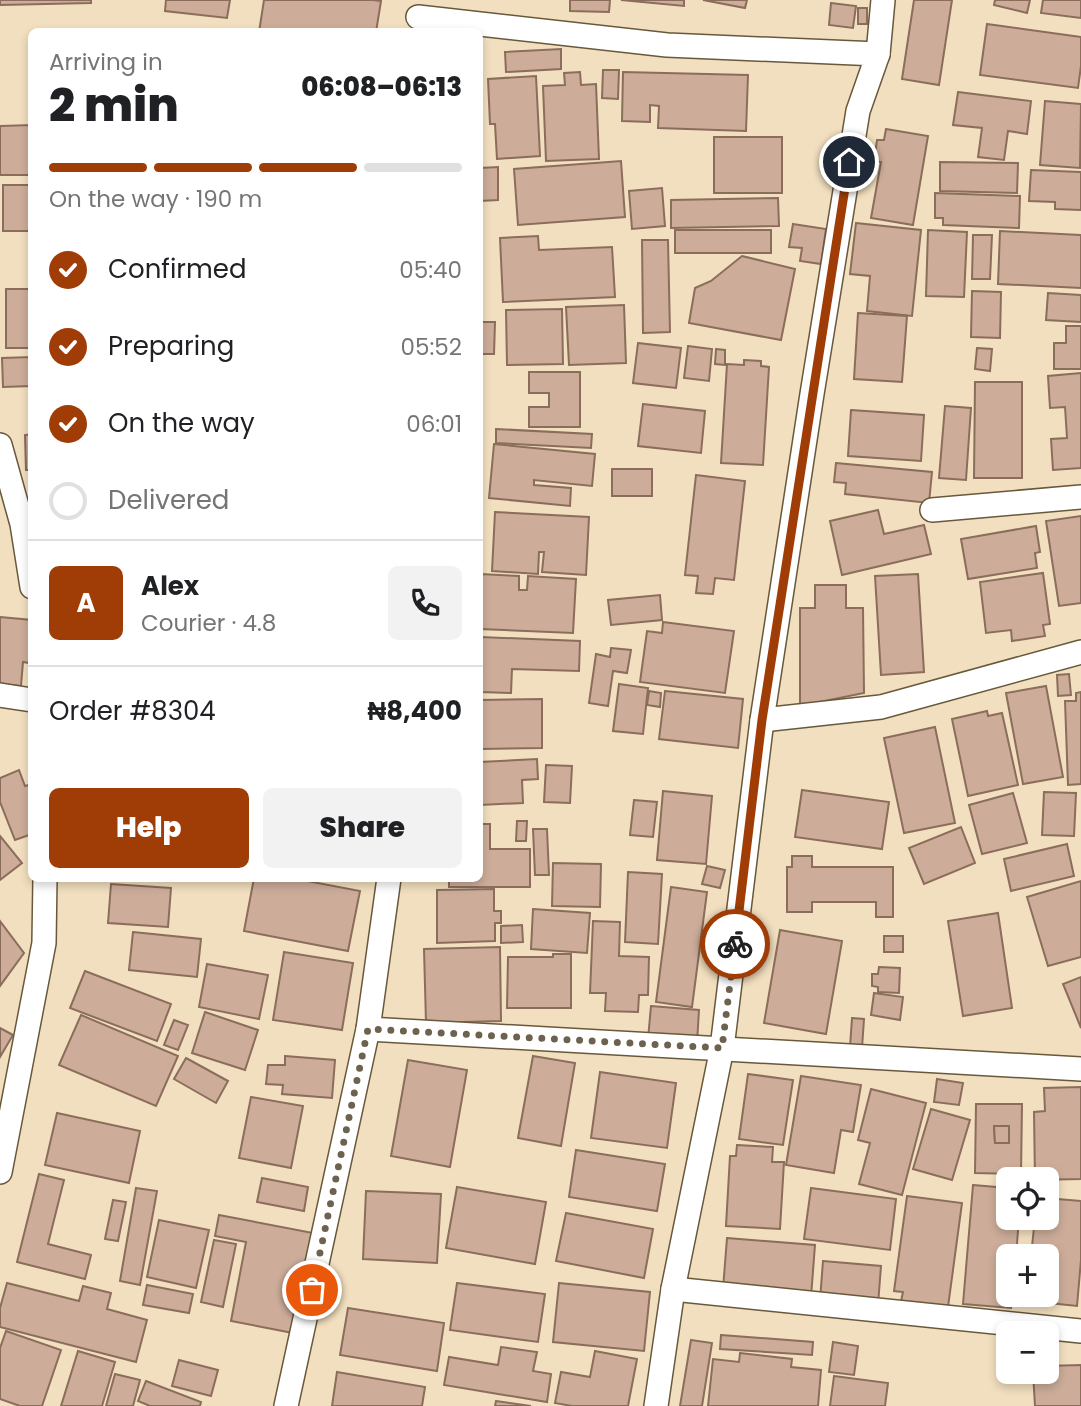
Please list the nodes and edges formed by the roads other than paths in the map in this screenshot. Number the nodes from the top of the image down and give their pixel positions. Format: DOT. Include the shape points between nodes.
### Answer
graph roads {
  1 [pos="883,0"];
  2 [pos="417,16"];
  3 [pos="878,54"];
  4 [pos="0,445"];
  5 [pos="1081,497"];
  6 [pos="932,510"];
  7 [pos="0,516"];
  8 [pos="27,526"];
  9 [pos="1081,652"];
  10 [pos="0,695"];
  11 [pos="28,699"];
  12 [pos="762,720"];
  13 [pos="45,882"];
  14 [pos="388,882"];
  15 [pos="368,1029"];
  16 [pos="722,1048"];
  17 [pos="1081,1069"];
  18 [pos="0,1172"];
  19 [pos="673,1289"];
  20 [pos="1081,1331"];
  21 [pos="286,1406"];
  22 [pos="656,1406"];
  1 -- 3 [label="street"];
  2 -- 3 [label="street" via="667,45"];
  3 -- 12 [label="street" via="858,111"];
  4 -- 8 [label="street"];
  5 -- 6 [label="street"];
  7 -- 8 [label="street"];
  9 -- 12 [label="street" via="881,706"];
  10 -- 11 [label="street"];
  12 -- 16 [label="street"];
  13 -- 18 [label="street" via="44,943"];
  14 -- 15 [label="street"];
  15 -- 16 [label="street"];
  15 -- 21 [label="street"];
  16 -- 17 [label="street"];
  16 -- 19 [label="street"];
  19 -- 20 [label="street"];
  19 -- 22 [label="street"];
}
